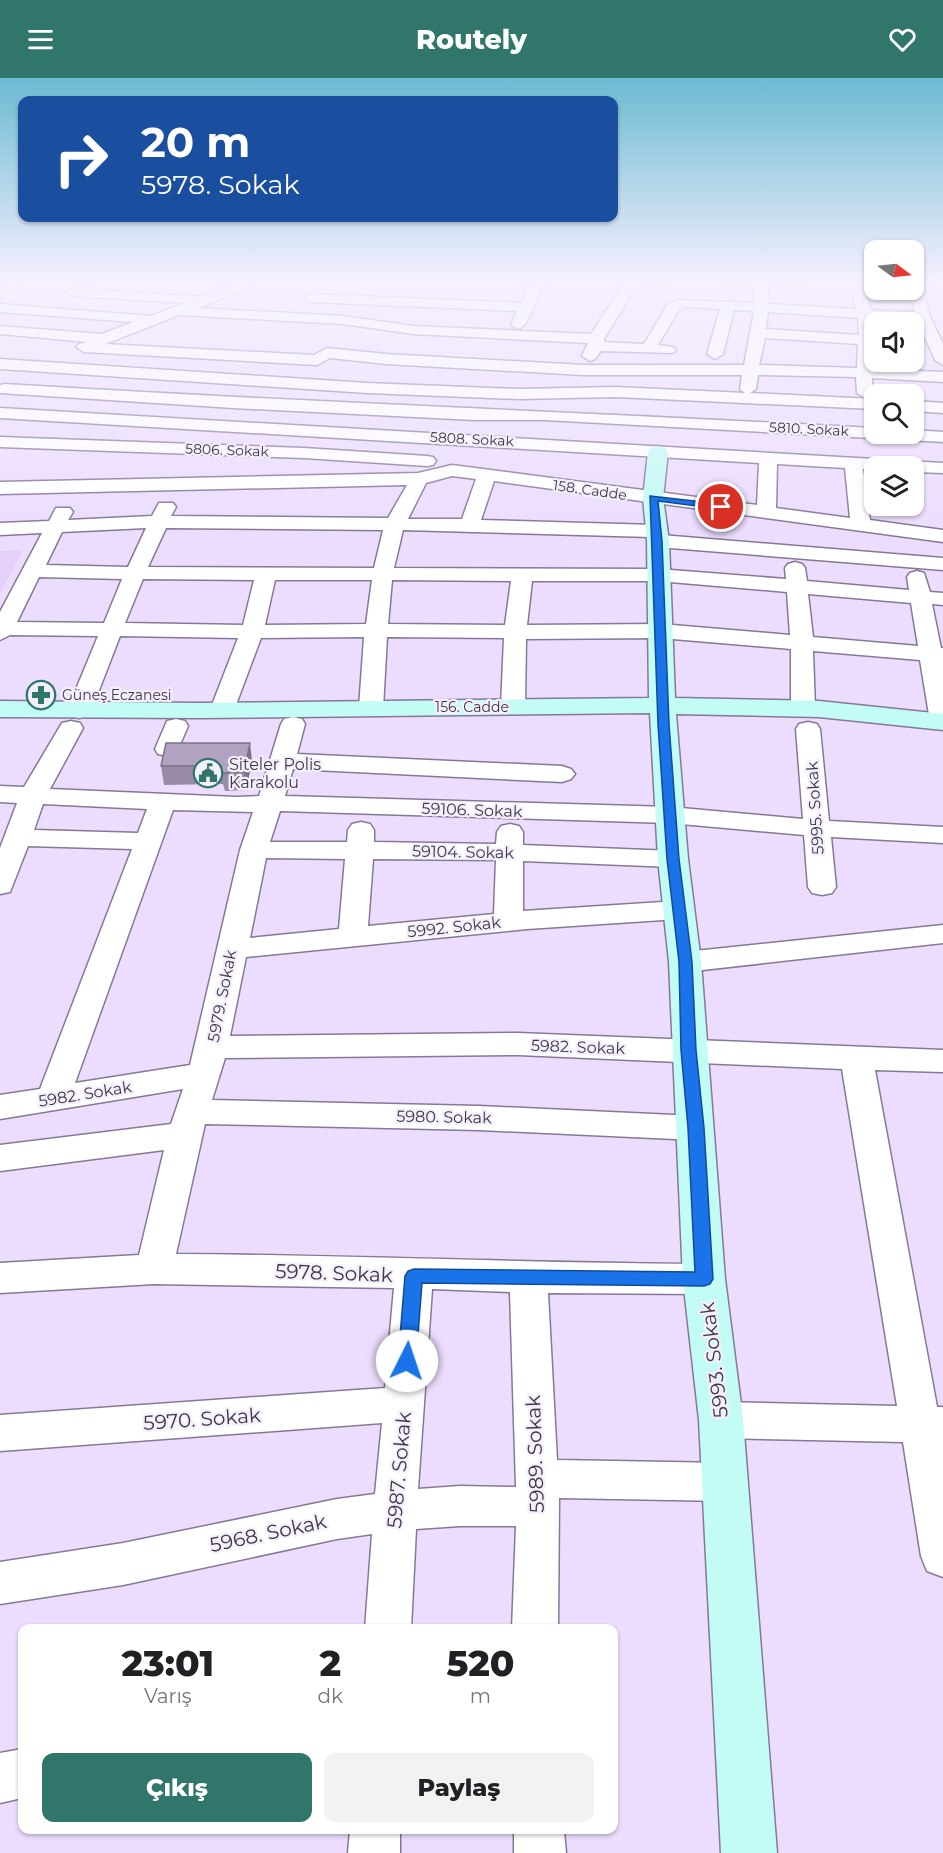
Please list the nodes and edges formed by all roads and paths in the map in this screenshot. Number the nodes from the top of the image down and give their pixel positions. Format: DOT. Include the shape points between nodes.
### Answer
graph roads {
  1 [pos="48,363"];
  2 [pos="383,363"];
  3 [pos="447,363"];
  4 [pos="500,363"];
  5 [pos="586,363"];
  6 [pos="752,363"];
  7 [pos="836,363"];
  8 [pos="0,364"];
  9 [pos="498,366"];
  10 [pos="36,368"];
  11 [pos="864,369"];
  12 [pos="583,370"];
  13 [pos="863,373"];
  14 [pos="943,377"];
  15 [pos="865,384"];
  16 [pos="343,387"];
  17 [pos="4,388"];
  18 [pos="367,388"];
  19 [pos="485,393"];
  20 [pos="519,394"];
  21 [pos="748,398"];
  22 [pos="864,404"];
  23 [pos="924,407"];
  24 [pos="331,408"];
  25 [pos="943,408"];
  26 [pos="0,413"];
  27 [pos="529,414"];
  28 [pos="475,415"];
  29 [pos="744,425"];
  30 [pos="318,431"];
  31 [pos="864,432"];
  32 [pos="924,436"];
  33 [pos="943,437"];
  34 [pos="464,438"];
  35 [pos="0,442"];
  36 [pos="533,443"];
  37 [pos="658,452"];
  38 [pos="304,453"];
  39 [pos="741,456"];
  40 [pos="768,459"];
  41 [pos="9,460"];
  42 [pos="853,462"];
  43 [pos="453,466"];
  44 [pos="943,468"];
  45 [pos="486,476"];
  46 [pos="419,479"];
  47 [pos="183,483"];
  48 [pos="76,485"];
  49 [pos="0,488"];
  50 [pos="653,498"];
  51 [pos="766,513"];
  52 [pos="789,514"];
  53 [pos="158,522"];
  54 [pos="56,525"];
  55 [pos="470,525"];
  56 [pos="861,525"];
  57 [pos="394,526"];
  58 [pos="0,529"];
  59 [pos="657,536"];
  60 [pos="943,536"];
  61 [pos="794,553"];
  62 [pos="916,562"];
  63 [pos="943,564"];
  64 [pos="32,571"];
  65 [pos="383,572"];
  66 [pos="135,573"];
  67 [pos="266,574"];
  68 [pos="522,574"];
  69 [pos="658,575"];
  70 [pos="796,588"];
  71 [pos="919,596"];
  72 [pos="943,598"];
  73 [pos="376,630"];
  74 [pos="2,631"];
  75 [pos="113,631"];
  76 [pos="662,631"];
  77 [pos="252,632"];
  78 [pos="515,633"];
  79 [pos="802,643"];
  80 [pos="937,655"];
  81 [pos="513,706"];
  82 [pos="371,708"];
  83 [pos="0,709"];
  84 [pos="222,710"];
  85 [pos="663,716"];
  86 [pos="75,719"];
  87 [pos="806,719"];
  88 [pos="293,724"];
  89 [pos="0,726"];
  90 [pos="943,728"];
  91 [pos="283,761"];
  92 [pos="512,772"];
  93 [pos="562,774"];
  94 [pos="0,794"];
  95 [pos="33,795"];
  96 [pos="163,801"];
  97 [pos="267,803"];
  98 [pos="364,806"];
  99 [pos="509,811"];
  100 [pos="670,815"];
  101 [pos="815,828"];
  102 [pos="943,835"];
  103 [pos="17,838"];
  104 [pos="148,841"];
  105 [pos="254,850"];
  106 [pos="358,851"];
  107 [pos="510,853"];
  108 [pos="673,859"];
  109 [pos="0,886"];
  110 [pos="822,887"];
  111 [pos="678,910"];
  112 [pos="508,921"];
  113 [pos="943,934"];
  114 [pos="353,937"];
  115 [pos="231,949"];
  116 [pos="685,962"];
  117 [pos="688,1050"];
  118 [pos="857,1059"];
  119 [pos="208,1061"];
  120 [pos="943,1061"];
  121 [pos="53,1099"];
  122 [pos="0,1107"];
  123 [pos="189,1124"];
  124 [pos="696,1128"];
  125 [pos="0,1158"];
  126 [pos="153,1269"];
  127 [pos="414,1276"];
  128 [pos="0,1278"];
  129 [pos="528,1278"];
  130 [pos="704,1279"];
  131 [pos="404,1404"];
  132 [pos="721,1420"];
  133 [pos="931,1424"];
  134 [pos="0,1433"];
  135 [pos="726,1482"];
  136 [pos="537,1493"];
  137 [pos="395,1511"];
  138 [pos="943,1556"];
  139 [pos="0,1582"];
  140 [pos="388,1624"];
  141 [pos="535,1624"];
  142 [pos="18,1775"];
  143 [pos="0,1778"];
  144 [pos="375,1834"];
  145 [pos="539,1834"];
  146 [pos="374,1853"];
  147 [pos="540,1853"];
  148 [pos="749,1853"];
  1 -- 10 [label="street"];
  2 -- 18 [label="street"];
  3 -- 9 [label="street"];
  4 -- 9 [label="street"];
  5 -- 12 [label="street"];
  6 -- 12 [label="street"];
  6 -- 21 [label="street"];
  7 -- 13 [label="street"];
  8 -- 10 [label="street"];
  9 -- 12 [label="street"];
  9 -- 19 [label="street"];
  10 -- 16 [label="street"];
  10 -- 17 [label="street"];
  11 -- 13 [label="street"];
  13 -- 14 [label="street"];
  13 -- 15 [label="street"];
  16 -- 18 [label="street"];
  16 -- 24 [label="street"];
  17 -- 24 [label="street"];
  18 -- 19 [label="street"];
  19 -- 20 [label="street"];
  19 -- 28 [label="street"];
  20 -- 21 [label="street" via="615,392"];
  20 -- 27 [label="street"];
  21 -- 22 [label="street"];
  21 -- 29 [label="street"];
  23 -- 25 [label="street"];
  24 -- 28 [label="street"];
  24 -- 30 [label="street"];
  26 -- 30 [label="street, 5808. Sokak"];
  27 -- 28 [label="street, 5810. Sokak"];
  27 -- 29 [label="street, 5810. Sokak"];
  27 -- 36 [label="street"];
  28 -- 34 [label="street"];
  29 -- 31 [label="street, 5810. Sokak"];
  29 -- 39 [label="street"];
  30 -- 34 [label="street, 5808. Sokak"];
  30 -- 38 [label="street"];
  32 -- 33 [label="street"];
  34 -- 36 [label="street, 5808. Sokak"];
  34 -- 43 [label="street"];
  35 -- 38 [label="street, 5806. Sokak"];
  36 -- 37 [label="street, 5808. Sokak"];
  37 -- 39 [label="street, 5808. Sokak"];
  37 -- 50 [label="street, 5993. Sokak"];
  38 -- 43 [label="street, 5806. Sokak"];
  39 -- 40 [label="street, 5808. Sokak"];
  40 -- 42 [label="street, 5808. Sokak"];
  40 -- 51 [label="street"];
  41 -- 47 [label="street" via="172,463 181,468"];
  42 -- 44 [label="street, 5808. Sokak"];
  42 -- 56 [label="street"];
  43 -- 45 [label="street, 158. Cadde"];
  43 -- 46 [label="street"];
  45 -- 50 [label="street, 158. Cadde"];
  45 -- 55 [label="street"];
  46 -- 47 [label="street"];
  46 -- 57 [label="street"];
  47 -- 48 [label="street"];
  47 -- 53 [label="street"];
  48 -- 49 [label="street"];
  48 -- 54 [label="street"];
  50 -- 51 [label="street, 158. Cadde"];
  50 -- 59 [label="street, 5993. Sokak"];
  51 -- 52 [label="street, 158. Cadde"];
  52 -- 56 [label="street, 158. Cadde"];
  52 -- 61 [label="street, 5995. Sokak"];
  53 -- 54 [label="street"];
  53 -- 57 [label="street"];
  53 -- 66 [label="street"];
  54 -- 58 [label="street"];
  54 -- 64 [label="street"];
  55 -- 57 [label="street"];
  55 -- 59 [label="street"];
  56 -- 60 [label="street, 158. Cadde"];
  57 -- 65 [label="street"];
  59 -- 61 [label="street"];
  59 -- 69 [label="street, 5993. Sokak"];
  61 -- 62 [label="street"];
  61 -- 70 [label="street, 5995. Sokak"];
  62 -- 63 [label="street"];
  62 -- 71 [label="street"];
  64 -- 66 [label="street"];
  64 -- 74 [label="street"];
  65 -- 67 [label="street"];
  65 -- 68 [label="street"];
  65 -- 73 [label="street"];
  66 -- 67 [label="street"];
  66 -- 75 [label="street"];
  67 -- 77 [label="street"];
  68 -- 69 [label="street"];
  68 -- 78 [label="street"];
  69 -- 70 [label="street"];
  69 -- 76 [label="street, 5993. Sokak"];
  70 -- 71 [label="street"];
  70 -- 79 [label="street, 5995. Sokak"];
  71 -- 72 [label="street"];
  71 -- 80 [label="street"];
  73 -- 77 [label="street"];
  73 -- 78 [label="street"];
  73 -- 82 [label="street"];
  74 -- 75 [label="street"];
  75 -- 77 [label="street"];
  75 -- 86 [label="street"];
  76 -- 78 [label="street"];
  76 -- 79 [label="street"];
  76 -- 85 [label="street, 5993. Sokak"];
  77 -- 84 [label="street"];
  78 -- 81 [label="street"];
  79 -- 80 [label="street"];
  79 -- 87 [label="street, 5995. Sokak"];
  80 -- 90 [label="street"];
  81 -- 82 [label="street, 156. Cadde"];
  81 -- 85 [label="street, 156. Cadde"];
  82 -- 84 [label="street, 156. Cadde"];
  83 -- 86 [label="street, 156. Cadde"];
  84 -- 86 [label="street, 156. Cadde"];
  85 -- 87 [label="street, 156. Cadde"];
  85 -- 88 [label="street, 156. Cadde"];
  85 -- 100 [label="street, 5993. Sokak"];
  86 -- 88 [label="street, 156. Cadde" via="172,737"];
  86 -- 89 [label="street, 156. Cadde"];
  86 -- 95 [label="street"];
  87 -- 90 [label="street, 156. Cadde"];
  87 -- 101 [label="street, 5995. Sokak" via="814,779"];
  88 -- 91 [label="street, 5979. Sokak"];
  91 -- 92 [label="street"];
  91 -- 97 [label="street, 5979. Sokak"];
  92 -- 93 [label="street"];
  92 -- 99 [label="street"];
  94 -- 95 [label="street, 59106. Sokak"];
  95 -- 96 [label="street, 59106. Sokak"];
  95 -- 103 [label="street"];
  96 -- 97 [label="street, 59106. Sokak"];
  96 -- 104 [label="street"];
  97 -- 98 [label="street, 59106. Sokak"];
  97 -- 105 [label="street, 5979. Sokak"];
  98 -- 99 [label="street, 59106. Sokak"];
  98 -- 106 [label="street"];
  99 -- 100 [label="street, 59106. Sokak"];
  99 -- 107 [label="street"];
  100 -- 101 [label="street, 59106. Sokak"];
  100 -- 108 [label="street, 5993. Sokak"];
  101 -- 102 [label="street, 59106. Sokak"];
  101 -- 110 [label="street, 5995. Sokak"];
  103 -- 104 [label="street"];
  103 -- 109 [label="street"];
  104 -- 121 [label="street"];
  105 -- 106 [label="street, 59104. Sokak"];
  105 -- 115 [label="street, 5979. Sokak"];
  106 -- 107 [label="street, 59104. Sokak"];
  106 -- 114 [label="street"];
  107 -- 108 [label="street, 59104. Sokak"];
  107 -- 112 [label="street"];
  108 -- 111 [label="street, 5993. Sokak"];
  111 -- 112 [label="street, 5992. Sokak"];
  111 -- 116 [label="street, 5993. Sokak"];
  112 -- 114 [label="street, 5992. Sokak"];
  113 -- 116 [label="street"];
  114 -- 115 [label="street, 5992. Sokak"];
  115 -- 119 [label="street, 5979. Sokak"];
  116 -- 117 [label="street, 5993. Sokak"];
  117 -- 118 [label="street, 5982. Sokak"];
  117 -- 119 [label="street, 5982. Sokak" via="458,1043"];
  117 -- 124 [label="street, 5993. Sokak"];
  118 -- 120 [label="street, 5982. Sokak"];
  118 -- 133 [label="street"];
  119 -- 121 [label="street, 5982. Sokak"];
  119 -- 123 [label="street, 5979. Sokak"];
  121 -- 122 [label="street, 5982. Sokak"];
  123 -- 124 [label="street, 5980. Sokak" via="479,1118"];
  123 -- 125 [label="street, 5980. Sokak"];
  123 -- 126 [label="street, 5979. Sokak"];
  124 -- 130 [label="street, 5993. Sokak"];
  126 -- 127 [label="street, 5978. Sokak" via="314,1270"];
  126 -- 128 [label="street, 5978. Sokak"];
  127 -- 129 [label="street, 5978. Sokak"];
  127 -- 131 [label="street, 5987. Sokak"];
  129 -- 130 [label="street, 5978. Sokak"];
  129 -- 136 [label="street, 5989. Sokak"];
  130 -- 132 [label="street, 5993. Sokak"];
  131 -- 134 [label="street, 5970. Sokak"];
  131 -- 137 [label="street, 5987. Sokak"];
  132 -- 133 [label="street"];
  132 -- 135 [label="street, 5993. Sokak"];
  133 -- 138 [label="street"];
  135 -- 136 [label="street, 5968. Sokak"];
  135 -- 148 [label="street, 5993. Sokak"];
  136 -- 137 [label="street, 5968. Sokak" via="460,1506"];
  136 -- 141 [label="street, 5989. Sokak"];
  137 -- 139 [label="street, 5968. Sokak" via="337,1519 123,1564"];
  137 -- 140 [label="street, 5987. Sokak"];
  142 -- 143 [label="street"];
  144 -- 146 [label="street"];
  145 -- 147 [label="street"];
}
